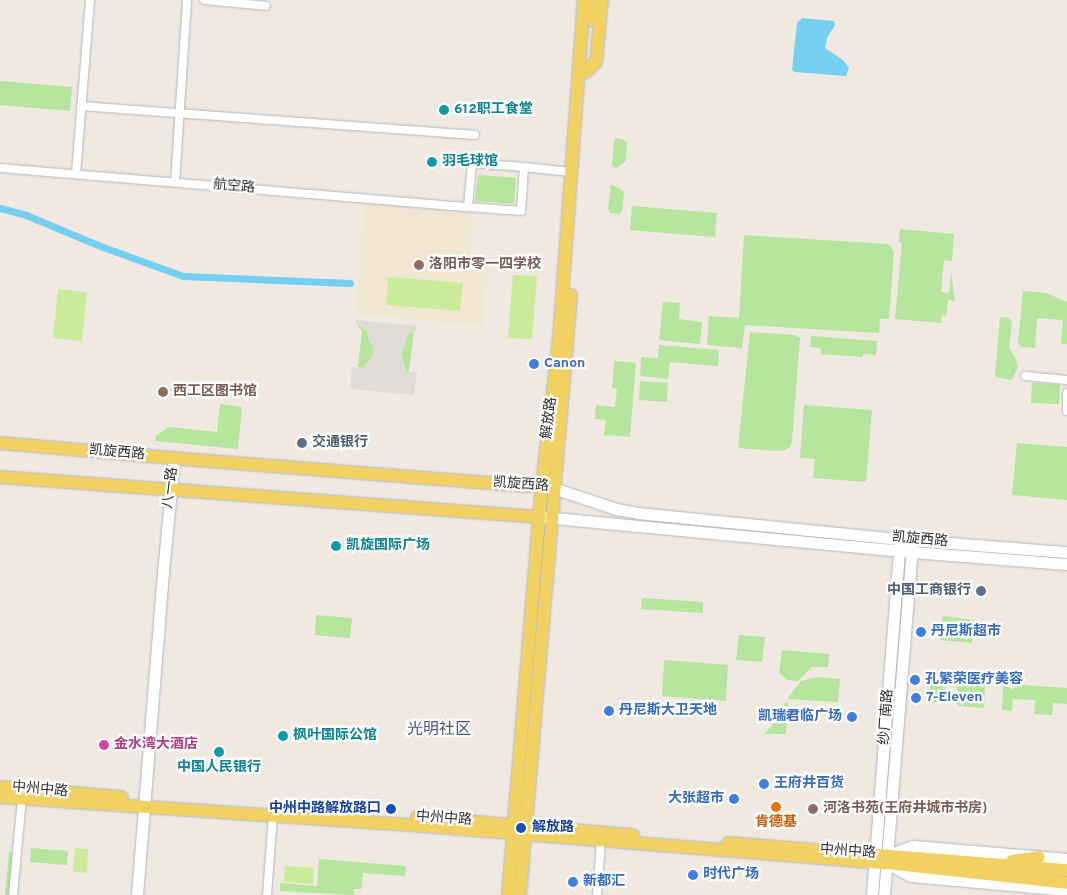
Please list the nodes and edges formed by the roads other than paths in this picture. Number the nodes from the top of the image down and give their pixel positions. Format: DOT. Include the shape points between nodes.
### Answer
graph roads {
  1 [pos="90,0"];
  2 [pos="188,0"];
  3 [pos="204,0"];
  4 [pos="584,0"];
  5 [pos="593,0"];
  6 [pos="602,0"];
  7 [pos="266,6"];
  8 [pos="586,72"];
  9 [pos="81,106"];
  10 [pos="180,113"];
  11 [pos="475,135"];
  12 [pos="524,167"];
  13 [pos="0,168"];
  14 [pos="571,172"];
  15 [pos="76,174"];
  16 [pos="175,182"];
  17 [pos="468,207"];
  18 [pos="1025,376"];
  19 [pos="1067,380"];
  20 [pos="1067,393"];
  21 [pos="1067,411"];
  22 [pos="0,443"];
  23 [pos="174,458"];
  24 [pos="0,477"];
  25 [pos="548,486"];
  26 [pos="172,490"];
  27 [pos="545,517"];
  28 [pos="906,545"];
  29 [pos="1067,552"];
  30 [pos="1067,564"];
  31 [pos="0,787"];
  32 [pos="0,797"];
  33 [pos="22,798"];
  34 [pos="147,803"];
  35 [pos="273,816"];
  36 [pos="520,830"];
  37 [pos="601,842"];
  38 [pos="1039,857"];
  39 [pos="882,859"];
  40 [pos="1067,859"];
  41 [pos="992,864"];
  42 [pos="1067,870"];
  43 [pos="1067,883"];
  44 [pos="1067,890"];
  45 [pos="13,895"];
  46 [pos="137,895"];
  47 [pos="142,895"];
  48 [pos="268,895"];
  49 [pos="508,895"];
  50 [pos="520,895"];
  51 [pos="597,895"];
  52 [pos="872,895"];
  53 [pos="884,895"];
  1 -- 9 [label="street"];
  2 -- 10 [label="street"];
  3 -- 7 [label="street"];
  4 -- 14 [label="main road, 解放路"];
  5 -- 8 [label="main road, 解放路"];
  6 -- 8 [label="main road" via="596,62"];
  8 -- 25 [label="main road, 解放路" via="568,340"];
  9 -- 10 [label="street"];
  9 -- 15 [label="street"];
  10 -- 11 [label="street"];
  10 -- 16 [label="street"];
  12 -- 14 [label="street"];
  12 -- 17 [label="street" via="472,163"];
  12 -- 17 [label="street, 航空路" via="521,211"];
  13 -- 15 [label="street, 航空路"];
  14 -- 25 [label="main road, 解放路"];
  15 -- 16 [label="street, 航空路"];
  16 -- 17 [label="street, 航空路"];
  18 -- 19 [label="street"];
  20 -- 21 [label="street"];
  22 -- 23 [label="main road, 凯旋西路"];
  23 -- 25 [label="main road, 凯旋西路"];
  23 -- 26 [label="main road, 八一路"];
  24 -- 26 [label="main road, 凯旋西路"];
  25 -- 27 [label="main road, 解放路"];
  25 -- 28 [label="main road, 凯旋西路" via="638,513"];
  26 -- 27 [label="main road, 凯旋西路"];
  26 -- 34 [label="main road, 八一路"];
  27 -- 28 [label="main road, 凯旋西路"];
  27 -- 36 [label="main road, 解放路"];
  28 -- 29 [label="main road, 凯旋西路"];
  28 -- 30 [label="main road, 凯旋西路"];
  28 -- 39 [label="main road, 纱厂南路"];
  31 -- 34 [label="main road, 中州中路"];
  32 -- 33 [label="main road, 中州中路"];
  33 -- 34 [label="main road, 中州中路"];
  33 -- 45 [label="street"];
  34 -- 35 [label="main road, 中州中路"];
  34 -- 36 [label="main road, 中州中路"];
  34 -- 46 [label="main road, 八一路"];
  34 -- 47 [label="main road, 八一路"];
  35 -- 36 [label="main road, 中州中路"];
  35 -- 48 [label="street"];
  36 -- 37 [label="main road, 中州中路"];
  36 -- 39 [label="main road, 中州中路" via="638,836"];
  36 -- 49 [label="main road, 解放路"];
  36 -- 50 [label="main road, 解放路"];
  37 -- 39 [label="main road, 中州中路"];
  37 -- 51 [label="street"];
  38 -- 39 [label="main road, 中州中路" via="913,846"];
  38 -- 40 [label="main road, 中州中路"];
  38 -- 41 [label="main road"];
  39 -- 41 [label="main road, 中州中路"];
  39 -- 43 [label="main road, 中州中路"];
  39 -- 44 [label="main road, 中州中路" via="911,876"];
  39 -- 52 [label="main road, 纱厂南路"];
  39 -- 53 [label="main road, 纱厂南路"];
  41 -- 42 [label="main road, 中州中路"];
}
